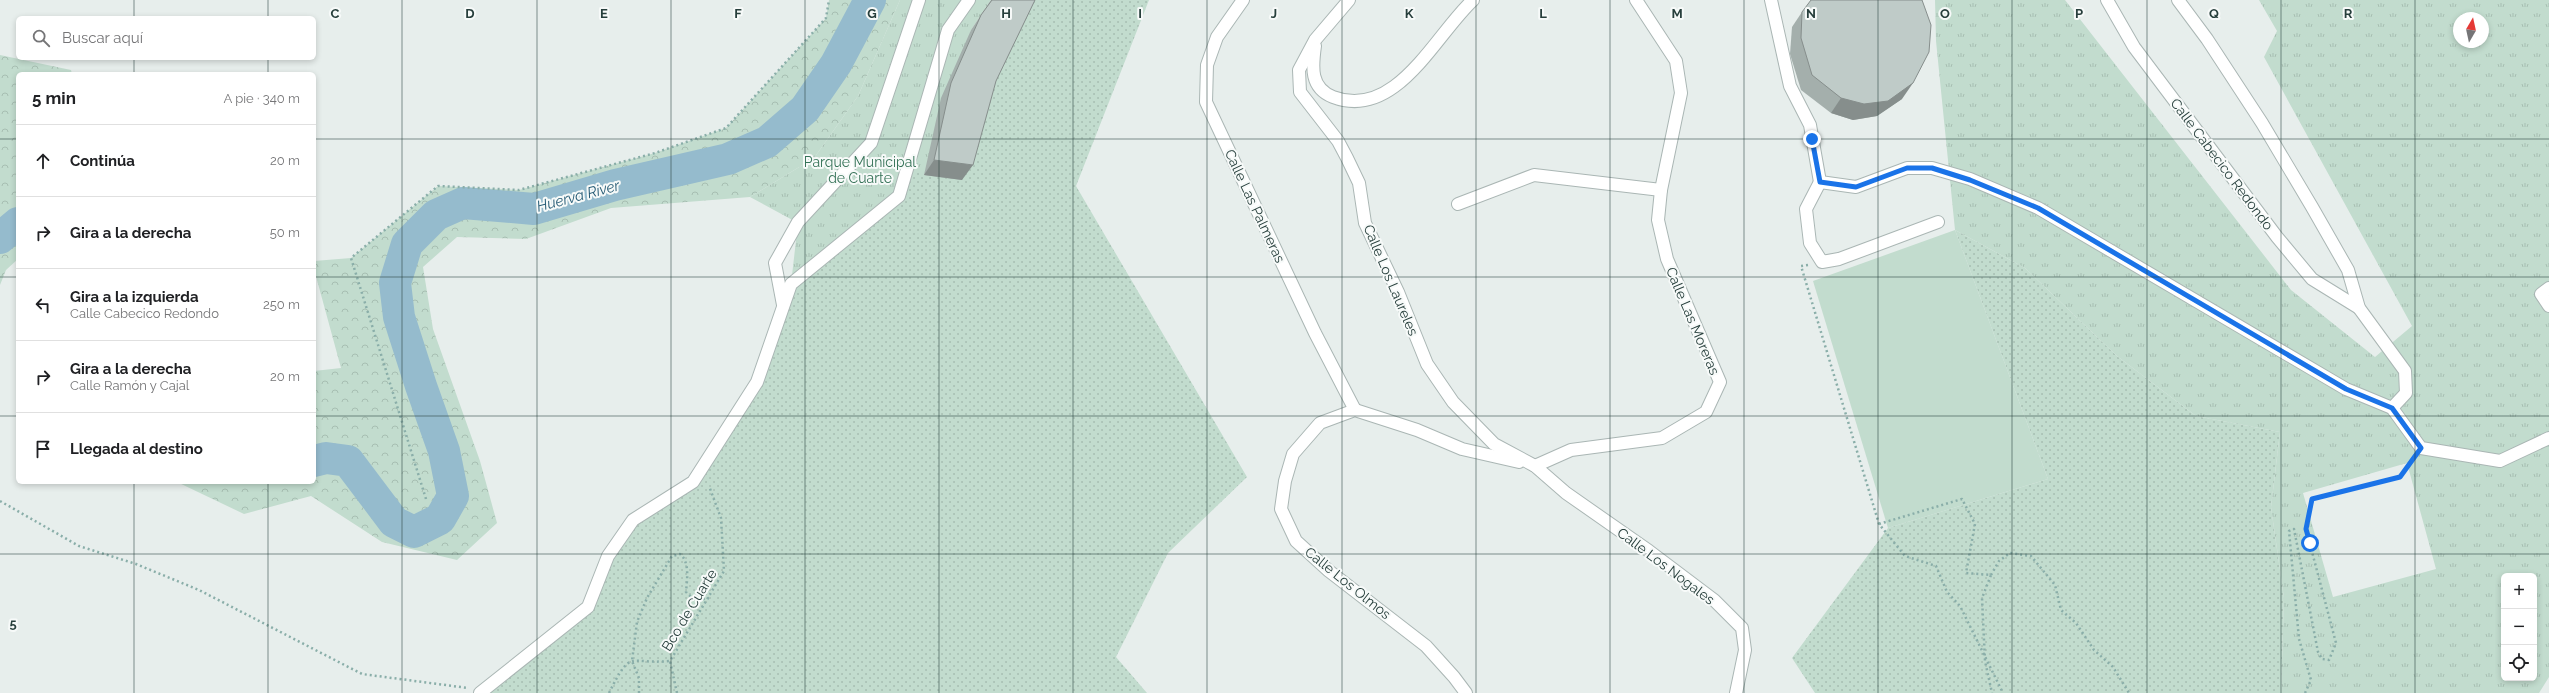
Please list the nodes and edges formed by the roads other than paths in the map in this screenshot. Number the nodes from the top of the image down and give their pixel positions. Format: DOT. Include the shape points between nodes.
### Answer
graph roads {
  1 [pos="919,0"];
  2 [pos="969,0"];
  3 [pos="1243,0"];
  4 [pos="1349,0"];
  5 [pos="1473,0"];
  6 [pos="1636,0"];
  7 [pos="1771,0"];
  8 [pos="2106,0"];
  9 [pos="2178,0"];
  10 [pos="1315,40"];
  11 [pos="1820,182"];
  12 [pos="1661,190"];
  13 [pos="1458,204"];
  14 [pos="1938,222"];
  15 [pos="2549,288"];
  16 [pos="783,306"];
  17 [pos="2549,306"];
  18 [pos="2359,308"];
  19 [pos="2392,408"];
  20 [pos="1355,410"];
  21 [pos="2549,438"];
  22 [pos="1535,466"];
  23 [pos="481,691"];
  24 [pos="1466,693"];
  25 [pos="1736,693"];
  1 -- 16 [label="street" via="871,143 798,222 775,263"];
  2 -- 16 [label="street" via="948,30 899,196 791,284"];
  3 -- 20 [label="street, Calle Las Palmeras" via="1217,37 1207,65 1206,102 1315,333"];
  4 -- 10 [label="street, Calle Los Laureles"];
  5 -- 10 [label="street" via="1462,10 1422,62 1380,96 1363,102 1336,98 1324,93 1316,84 1312,70"];
  6 -- 12 [label="street, Calle Las Moreras" via="1676,61 1681,93"];
  7 -- 11 [label="street" via="1790,86 1810,125"];
  8 -- 18 [label="street, Calle Cabecico Redondo" via="2134,47 2277,237 2312,279"];
  9 -- 18 [label="street, Calle Cabecico Redondo" via="2262,123 2312,207 2348,270"];
  10 -- 22 [label="street, Calle Los Laureles" via="1299,70 1300,92 1338,141 1359,183 1365,223 1398,292 1427,364 1453,402 1494,444"];
  11 -- 14 [label="street" via="1806,209 1810,243 1822,262 1839,260"];
  11 -- 19 [label="street" via="1856,187 1907,168 1932,168 1970,180 2038,208 2346,389"];
  12 -- 13 [label="street" via="1534,174"];
  12 -- 22 [label="street, Calle Las Moreras" via="1658,220 1667,259 1720,382 1706,412 1662,438 1571,450"];
  15 -- 17 [label="street" via="2541,294"];
  16 -- 23 [label="street" via="757,382 693,482 633,520 608,556 588,607"];
  18 -- 19 [label="street, Calle Cabecico Redondo" via="2405,371 2406,393"];
  19 -- 21 [label="street" via="2421,448 2500,461"];
  20 -- 22 [label="street" via="1417,430 1462,449"];
  20 -- 24 [label="street, Calle Los Olmos" via="1320,423 1293,454 1284,481 1281,509 1296,541 1329,571 1426,646"];
  22 -- 25 [label="street, Calle Los Nogales" via="1566,493 1714,600 1742,628 1745,650"];
}
